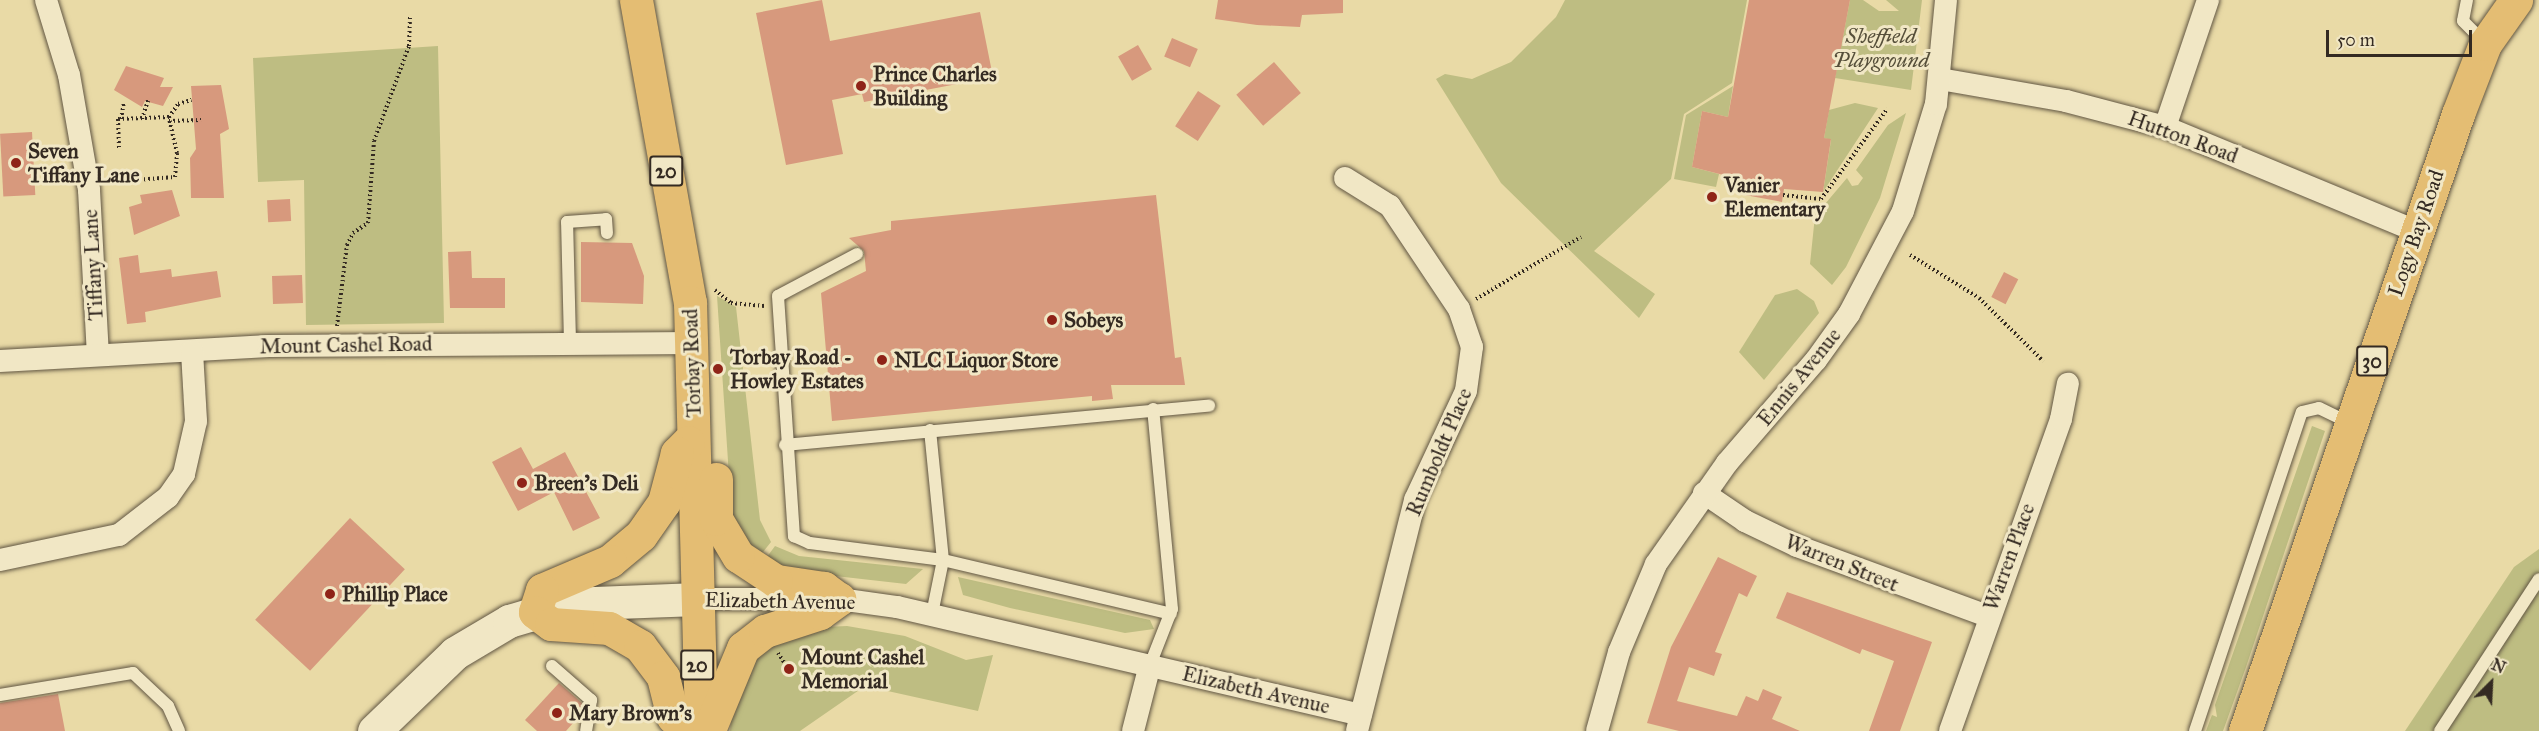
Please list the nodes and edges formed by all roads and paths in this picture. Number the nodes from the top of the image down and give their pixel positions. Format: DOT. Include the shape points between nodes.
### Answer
graph roads {
  1 [pos="46,0"];
  2 [pos="636,0"];
  3 [pos="1946,0"];
  4 [pos="2208,0"];
  5 [pos="2467,0"];
  6 [pos="2516,0"];
  7 [pos="410,16"];
  8 [pos="2485,44"];
  9 [pos="1940,79"];
  10 [pos="148,100"];
  11 [pos="191,100"];
  12 [pos="124,102"];
  13 [pos="1887,109"];
  14 [pos="142,118"];
  15 [pos="121,119"];
  16 [pos="169,119"];
  17 [pos="201,120"];
  18 [pos="2165,127"];
  19 [pos="119,150"];
  20 [pos="1345,178"];
  21 [pos="102,182"];
  22 [pos="1783,195"];
  23 [pos="2416,231"];
  24 [pos="607,233"];
  25 [pos="1581,237"];
  26 [pos="857,254"];
  27 [pos="1910,255"];
  28 [pos="714,289"];
  29 [pos="1474,301"];
  30 [pos="779,307"];
  31 [pos="337,326"];
  32 [pos="570,342"];
  33 [pos="693,343"];
  34 [pos="192,351"];
  35 [pos="98,355"];
  36 [pos="0,361"];
  37 [pos="2043,361"];
  38 [pos="2068,384"];
  39 [pos="1209,406"];
  40 [pos="1153,409"];
  41 [pos="2351,423"];
  42 [pos="930,430"];
  43 [pos="695,435"];
  44 [pos="784,445"];
  45 [pos="1704,493"];
  46 [pos="0,560"];
  47 [pos="943,560"];
  48 [pos="2539,579"];
  49 [pos="694,599"];
  50 [pos="839,599"];
  51 [pos="535,612"];
  52 [pos="932,614"];
  53 [pos="1171,614"];
  54 [pos="1988,616"];
  55 [pos="1150,665"];
  56 [pos="552,666"];
  57 [pos="0,695"];
  58 [pos="1359,723"];
  59 [pos="179,731"];
  60 [pos="374,731"];
  61 [pos="586,731"];
  62 [pos="689,731"];
  63 [pos="701,731"];
  64 [pos="708,731"];
  65 [pos="1133,731"];
  66 [pos="1597,731"];
  67 [pos="1950,731"];
  68 [pos="2195,731"];
  69 [pos="2245,731"];
  70 [pos="2440,731"];
  1 -- 35 [label="street, Tiffany Lane" via="69,75 89,190"];
  2 -- 33 [label="main road, Torbay Road / 20" via="686,272"];
  3 -- 9 [label="street, Ennis Avenue"];
  4 -- 18 [label="street"];
  5 -- 8 [label="lane" via="2463,21"];
  6 -- 8 [label="main road, Logy Bay Road / 30"];
  7 -- 31 [label="path" via="409,46 374,141 368,223 353,233 347,245"];
  8 -- 23 [label="main road, Logy Bay Road / 30"];
  9 -- 18 [label="street, Hutton Road" via="2066,101"];
  9 -- 45 [label="street, Ennis Avenue" via="1924,152 1877,265 1816,360"];
  10 -- 14 [label="path"];
  11 -- 16 [label="path" via="178,104"];
  12 -- 15 [label="path"];
  13 -- 22 [label="path" via="1821,199"];
  14 -- 15 [label="path"];
  14 -- 16 [label="path"];
  15 -- 19 [label="path"];
  16 -- 17 [label="path"];
  16 -- 21 [label="path" via="177,153 175,177"];
  18 -- 23 [label="street, Hutton Road"];
  20 -- 58 [label="street, Rumboldt Place" via="1390,206 1459,309 1472,347 1466,391 1415,500"];
  23 -- 41 [label="main road, Logy Bay Road / 30"];
  24 -- 32 [label="lane" via="606,219 567,222"];
  25 -- 29 [label="path"];
  26 -- 30 [label="lane" via="778,296"];
  27 -- 37 [label="path" via="1979,298"];
  28 -- 30 [label="path" via="736,304"];
  30 -- 44 [label="lane" via="790,416"];
  32 -- 33 [label="street, Mount Cashel Road"];
  32 -- 34 [label="street, Mount Cashel Road"];
  33 -- 43 [label="main road, Torbay Road / 20"];
  34 -- 35 [label="street, Mount Cashel Road"];
  34 -- 46 [label="street" via="196,421 184,474 168,497 119,535"];
  35 -- 36 [label="street, Mount Cashel Road"];
  38 -- 54 [label="street, Warren Place" via="2061,419"];
  39 -- 40 [label="lane"];
  40 -- 42 [label="lane"];
  40 -- 53 [label="lane"];
  41 -- 68 [label="lane" via="2319,408 2302,412"];
  41 -- 69 [label="main road, Logy Bay Road / 30"];
  42 -- 44 [label="lane"];
  42 -- 47 [label="lane"];
  43 -- 49 [label="main road, Torbay Road / 20"];
  43 -- 50 [label="main road" via="715,455 716,519 730,546 776,581 824,588"];
  43 -- 51 [label="main road" via="678,453 664,502 642,536 610,561 542,590"];
  44 -- 47 [label="lane" via="791,529 800,541"];
  45 -- 54 [label="street, Warren Street" via="1745,521 1797,546"];
  45 -- 66 [label="street, Ennis Avenue" via="1642,594 1607,686"];
  47 -- 52 [label="lane"];
  47 -- 53 [label="lane"];
  48 -- 70 [label="lane"];
  49 -- 50 [label="street, Elizabeth Avenue"];
  49 -- 51 [label="main road, Elizabeth Avenue" via="620,599"];
  49 -- 63 [label="main road, Torbay Road / 20"];
  50 -- 52 [label="street, Elizabeth Avenue"];
  50 -- 64 [label="main road" via="820,613 765,632 743,648"];
  51 -- 60 [label="main road, Elizabeth Avenue" via="491,629 455,653"];
  51 -- 62 [label="main road" via="551,624 609,628 640,646 663,678 673,717"];
  52 -- 55 [label="street, Elizabeth Avenue"];
  53 -- 55 [label="lane"];
  54 -- 67 [label="street, Warren Place"];
  55 -- 58 [label="street, Elizabeth Avenue"];
  55 -- 65 [label="street"];
  56 -- 61 [label="lane" via="591,700"];
  57 -- 59 [label="lane" via="133,673 168,706"];
}
